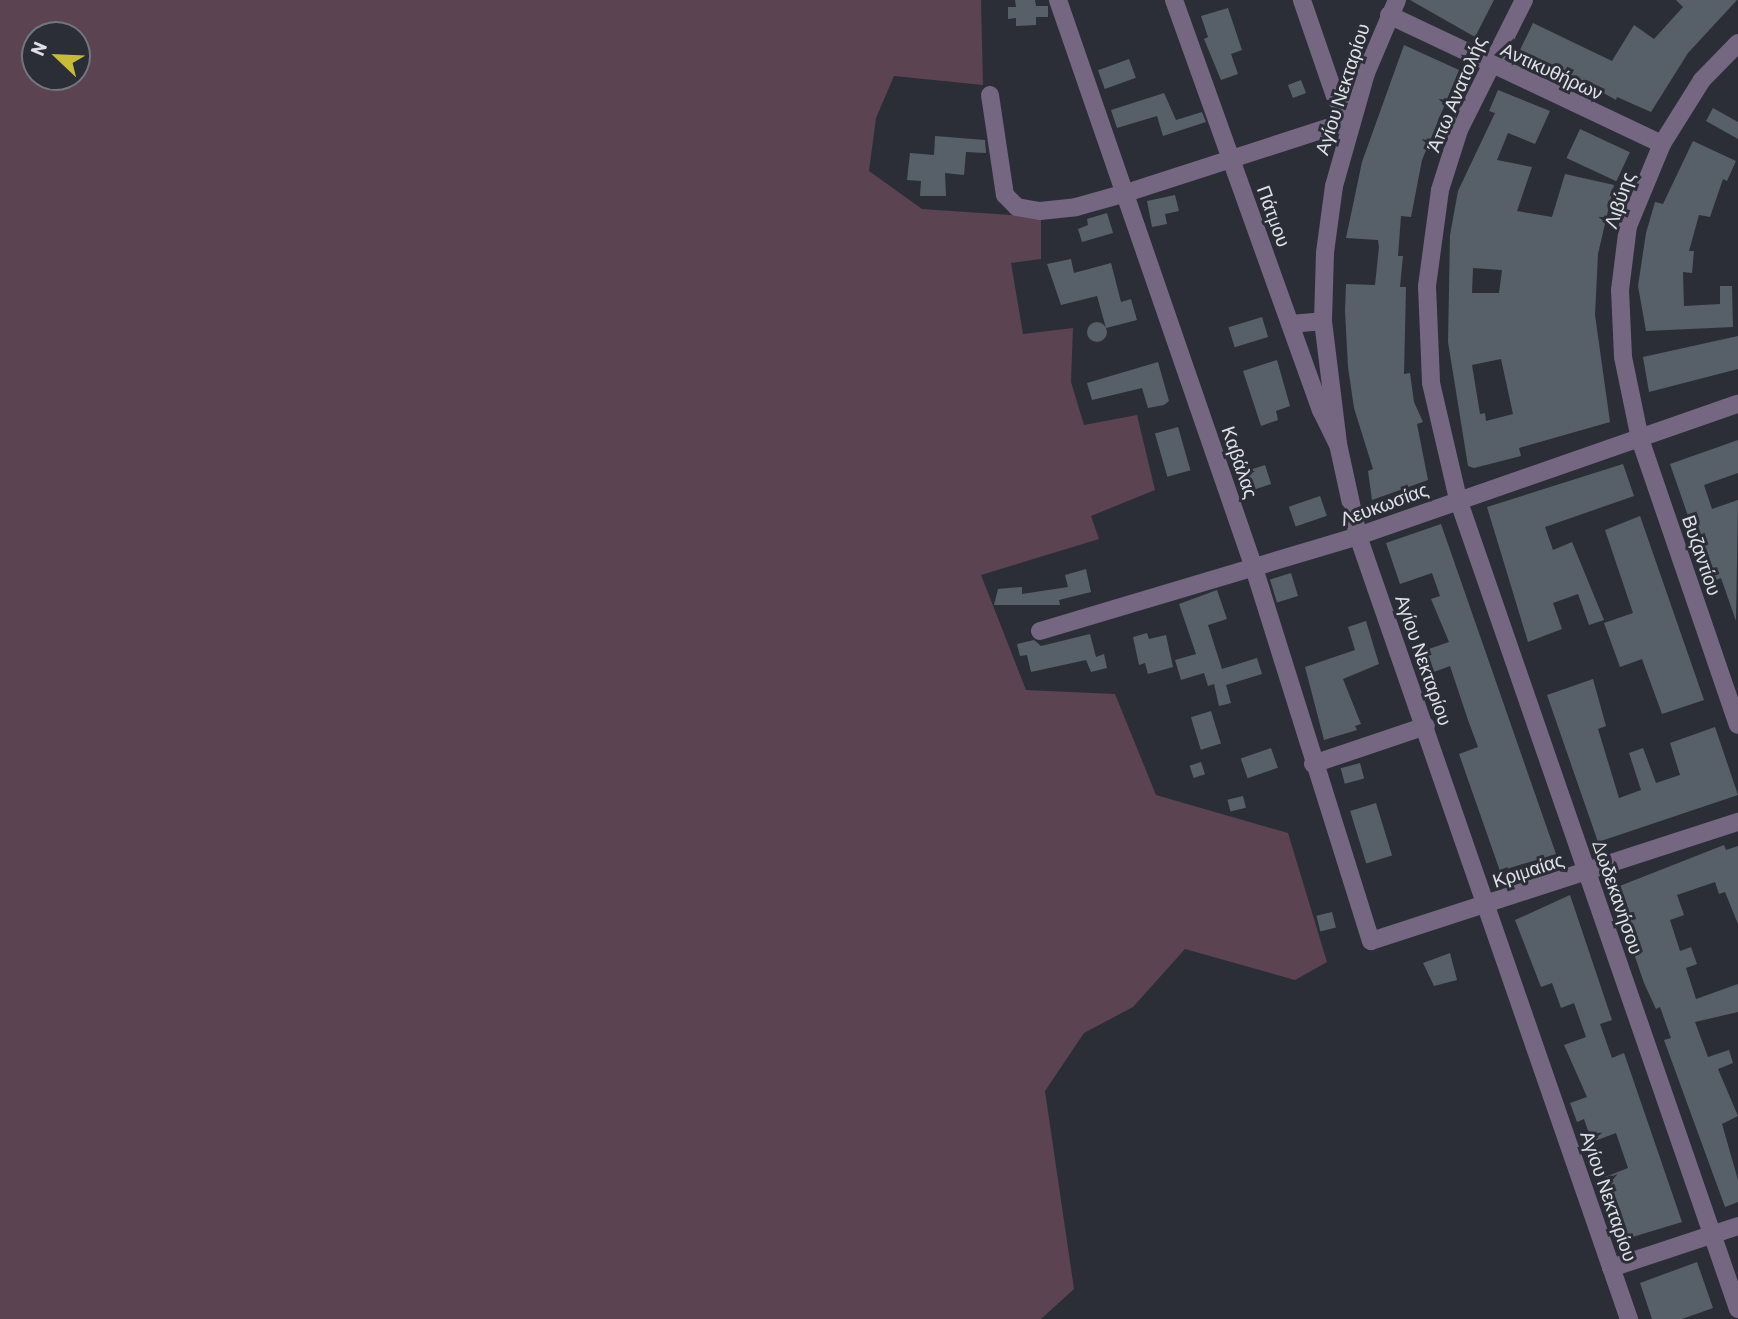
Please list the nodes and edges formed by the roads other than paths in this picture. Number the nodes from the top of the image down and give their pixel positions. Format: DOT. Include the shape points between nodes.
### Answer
graph roads {
  1 [pos="1058,0"];
  2 [pos="1174,0"];
  3 [pos="1302,0"];
  4 [pos="1524,0"];
  5 [pos="1393,8"];
  6 [pos="1738,43"];
  7 [pos="1489,65"];
  8 [pos="990,94"];
  9 [pos="1352,120"];
  10 [pos="1662,144"];
  11 [pos="1231,161"];
  12 [pos="1126,193"];
  13 [pos="1323,321"];
  14 [pos="1290,324"];
  15 [pos="1738,404"];
  16 [pos="1640,439"];
  17 [pos="1338,444"];
  18 [pos="1458,499"];
  19 [pos="1358,536"];
  20 [pos="1254,568"];
  21 [pos="1040,631"];
  22 [pos="1738,725"];
  23 [pos="1426,726"];
  24 [pos="1313,764"];
  25 [pos="1738,822"];
  26 [pos="1587,872"];
  27 [pos="1485,906"];
  28 [pos="1371,940"];
  29 [pos="1738,1226"];
  30 [pos="1712,1234"];
  31 [pos="1611,1268"];
  32 [pos="1738,1309"];
  33 [pos="1629,1319"];
  1 -- 12 [label="street, Καβάλας"];
  2 -- 11 [label="street, Πάτμου"];
  3 -- 9 [label="street" via="1336,99"];
  4 -- 7 [label="street, Άπω Ανατολής"];
  5 -- 7 [label="street, Αντικυθήρων"];
  5 -- 9 [label="street, Αγίου Νεκταρίου"];
  6 -- 10 [label="street, Λιβύης" via="1702,80"];
  7 -- 10 [label="street, Αντικυθήρων"];
  7 -- 18 [label="street, Άπω Ανατολής" via="1459,130 1440,190 1427,286 1431,383"];
  8 -- 12 [label="street" via="1002,184 1017,207 1040,211 1076,207"];
  9 -- 11 [label="street"];
  9 -- 13 [label="street, Αγίου Νεκταρίου" via="1334,186 1325,253"];
  10 -- 16 [label="street, Λιβύης" via="1628,226 1620,290 1623,357"];
  11 -- 12 [label="street"];
  11 -- 14 [label="street, Πάτμου"];
  12 -- 20 [label="street, Καβάλας"];
  13 -- 14 [label="street"];
  13 -- 17 [label="street, Αγίου Νεκταρίου"];
  14 -- 17 [label="street, Πάτμου"];
  15 -- 16 [label="street, Λευκωσίας"];
  16 -- 18 [label="street, Λευκωσίας"];
  16 -- 22 [label="street, Βυζαντίου"];
  17 -- 19 [label="street, Αγίου Νεκταρίου"];
  18 -- 19 [label="street, Λευκωσίας"];
  18 -- 26 [label="street, Δωδεκανήσου"];
  19 -- 20 [label="street, Λευκωσίας"];
  19 -- 23 [label="street, Αγίου Νεκταρίου"];
  20 -- 21 [label="street, Λευκωσίας"];
  20 -- 24 [label="street, Καβάλας"];
  23 -- 24 [label="street"];
  23 -- 27 [label="street, Αγίου Νεκταρίου"];
  24 -- 28 [label="street, Καβάλας"];
  25 -- 26 [label="street, Κριμαίας"];
  26 -- 27 [label="street, Κριμαίας"];
  26 -- 30 [label="street, Δωδεκανήσου"];
  27 -- 28 [label="street, Κριμαίας"];
  27 -- 31 [label="street, Αγίου Νεκταρίου"];
  29 -- 30 [label="street"];
  30 -- 31 [label="street"];
  30 -- 32 [label="street, Δωδεκανήσου"];
  31 -- 33 [label="street, Αγίου Νεκταρίου"];
}
